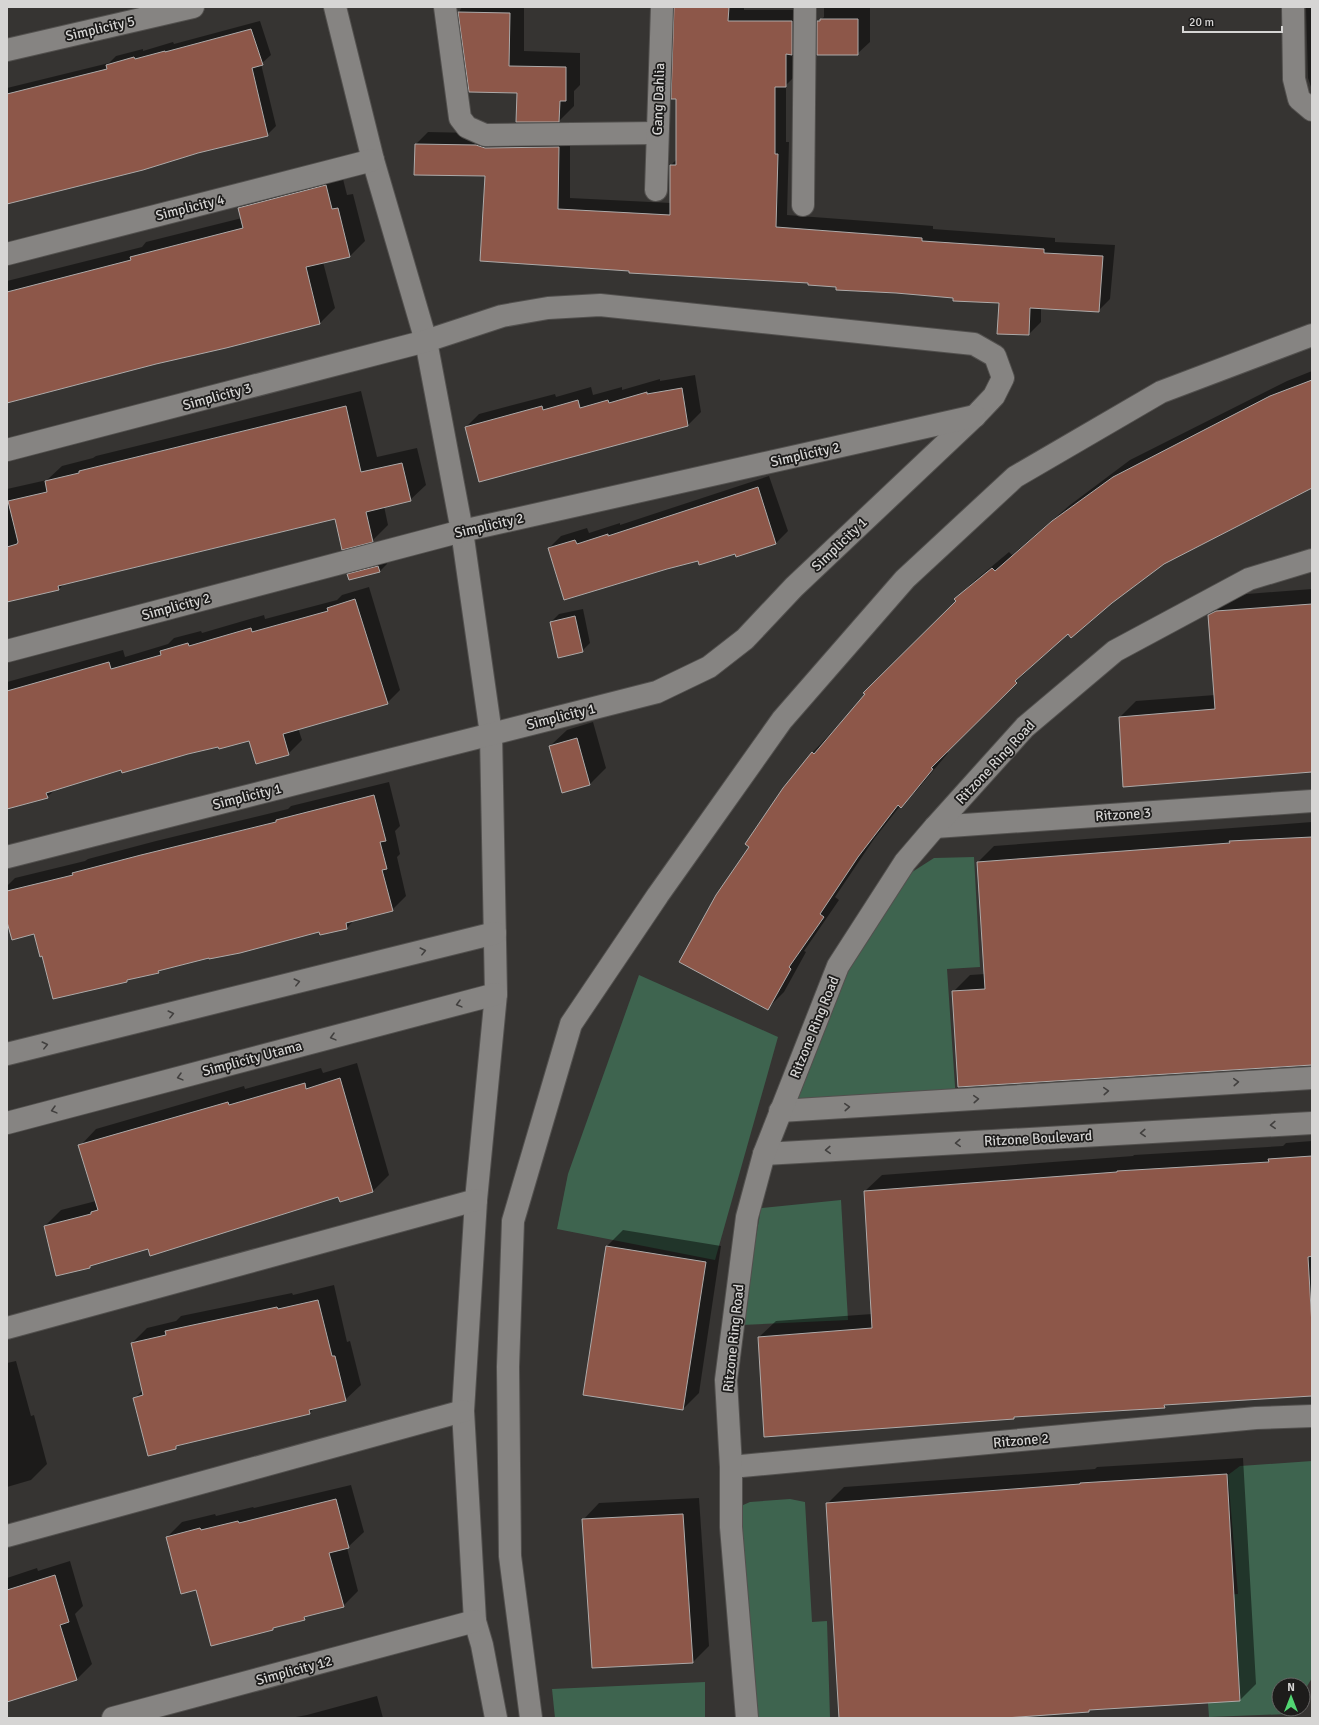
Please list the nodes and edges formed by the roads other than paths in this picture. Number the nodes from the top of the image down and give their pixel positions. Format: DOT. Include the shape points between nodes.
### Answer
graph roads {
  1 [pos="193,7"];
  2 [pos="335,7"];
  3 [pos="445,7"];
  4 [pos="662,7"];
  5 [pos="805,7"];
  6 [pos="1294,7"];
  7 [pos="7,50"];
  8 [pos="1312,110"];
  9 [pos="657,133"];
  10 [pos="373,160"];
  11 [pos="656,190"];
  12 [pos="803,205"];
  13 [pos="7,254"];
  14 [pos="1312,335"];
  15 [pos="426,341"];
  16 [pos="1003,378"];
  17 [pos="976,416"];
  18 [pos="7,450"];
  19 [pos="462,531"];
  20 [pos="1312,560"];
  21 [pos="7,651"];
  22 [pos="491,734"];
  23 [pos="1312,801"];
  24 [pos="935,826"];
  25 [pos="7,857"];
  26 [pos="495,933"];
  27 [pos="496,994"];
  28 [pos="7,1054"];
  29 [pos="1312,1078"];
  30 [pos="780,1111"];
  31 [pos="7,1123"];
  32 [pos="1312,1123"];
  33 [pos="764,1154"];
  34 [pos="476,1200"];
  35 [pos="7,1328"];
  36 [pos="463,1411"];
  37 [pos="1312,1416"];
  38 [pos="731,1467"];
  39 [pos="7,1536"];
  40 [pos="475,1621"];
  41 [pos="113,1718"];
  42 [pos="496,1718"];
  43 [pos="531,1718"];
  44 [pos="747,1718"];
  1 -- 7 [label="street, Simplicity 5"];
  2 -- 10 [label="street"];
  3 -- 9 [label="street" via="460,118 467,127 485,135"];
  4 -- 9 [label="street, Gang Dahlia"];
  5 -- 12 [label="street"];
  6 -- 8 [label="street" via="1294,78 1299,99"];
  9 -- 11 [label="street, Gang Dahlia"];
  10 -- 13 [label="street, Simplicity 4"];
  10 -- 15 [label="street"];
  14 -- 43 [label="street" via="1161,392 1015,477 906,579 782,720 658,895 571,1024 513,1221 508,1367 510,1556"];
  15 -- 16 [label="street, Simplicity 3" via="502,316 548,308 600,305 974,344 995,356"];
  15 -- 18 [label="street, Simplicity 3"];
  15 -- 19 [label="street"];
  16 -- 17 [label="street, Simplicity 1" via="994,396"];
  17 -- 19 [label="street, Simplicity 2"];
  17 -- 22 [label="street, Simplicity 1" via="794,587 745,639 709,667 657,692"];
  19 -- 21 [label="street, Simplicity 2"];
  19 -- 22 [label="street"];
  20 -- 24 [label="street, Ritzone Ring Road" via="1249,579 1115,652 1025,727"];
  22 -- 25 [label="street, Simplicity 1"];
  22 -- 26 [label="street"];
  23 -- 24 [label="street, Ritzone 3"];
  24 -- 30 [label="street, Ritzone Ring Road" via="905,862 838,966"];
  26 -- 27 [label="street"];
  28 -- 26 [label="street, one-way"];
  27 -- 31 [label="street, Simplicity Utama, one-way"];
  27 -- 34 [label="street"];
  30 -- 29 [label="street, one-way"];
  30 -- 33 [label="street, Ritzone Ring Road"];
  32 -- 33 [label="street, Ritzone Boulevard, one-way"];
  33 -- 38 [label="street, Ritzone Ring Road" via="747,1217 726,1380"];
  34 -- 35 [label="street"];
  34 -- 36 [label="street"];
  36 -- 39 [label="street"];
  36 -- 40 [label="street"];
  37 -- 38 [label="street, Ritzone 2" via="1248,1419"];
  38 -- 44 [label="street, Ritzone Ring Road" via="731,1527"];
  40 -- 41 [label="street, Simplicity 12"];
  40 -- 42 [label="street"];
}
